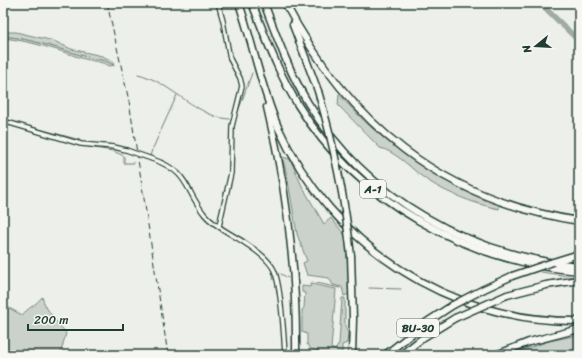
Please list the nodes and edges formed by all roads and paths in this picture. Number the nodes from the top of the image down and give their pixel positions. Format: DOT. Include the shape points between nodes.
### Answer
graph roads {
  1 [pos="218,3"];
  2 [pos="239,3"];
  3 [pos="252,3"];
  4 [pos="264,3"];
  5 [pos="284,3"];
  6 [pos="3,121"];
  7 [pos="579,221"];
  8 [pos="219,226"];
  9 [pos="579,255"];
  10 [pos="579,266"];
  11 [pos="579,271"];
  12 [pos="579,280"];
  13 [pos="579,321"];
  14 [pos="579,329"];
  15 [pos="285,355"];
  16 [pos="296,355"];
  17 [pos="352,355"];
  18 [pos="385,355"];
  19 [pos="401,355"];
  20 [pos="496,355"];
  1 -- 8 [label="street" via="224,21 230,59 242,86 232,126 231,173"];
  2 -- 13 [label="highway" via="272,112 286,144 316,192 355,236 408,275 451,297 509,314"];
  2 -- 16 [label="highway" via="284,185 294,271"];
  3 -- 11 [label="highway, A-1" via="279,71 299,106 340,159 375,191 421,222 467,244 513,259"];
  4 -- 10 [label="highway, A-1" via="287,61 314,112 344,152 384,189 414,211 471,240 522,256"];
  5 -- 7 [label="highway" via="332,79 360,111 405,150 444,176 474,191 525,210"];
  5 -- 17 [label="highway, bridge" via="318,91 341,180 351,256"];
  6 -- 8 [label="street, bridge" via="81,144 114,146 165,164 185,181 205,215"];
  8 -- 15 [label="street" via="254,249 274,270"];
  9 -- 18 [label="highway, BU-30, bridge" via="512,276 484,289 422,325"];
  12 -- 19 [label="highway, BU-30, bridge" via="546,285 507,296 455,318"];
  14 -- 20 [label="highway" via="529,342"];
}
